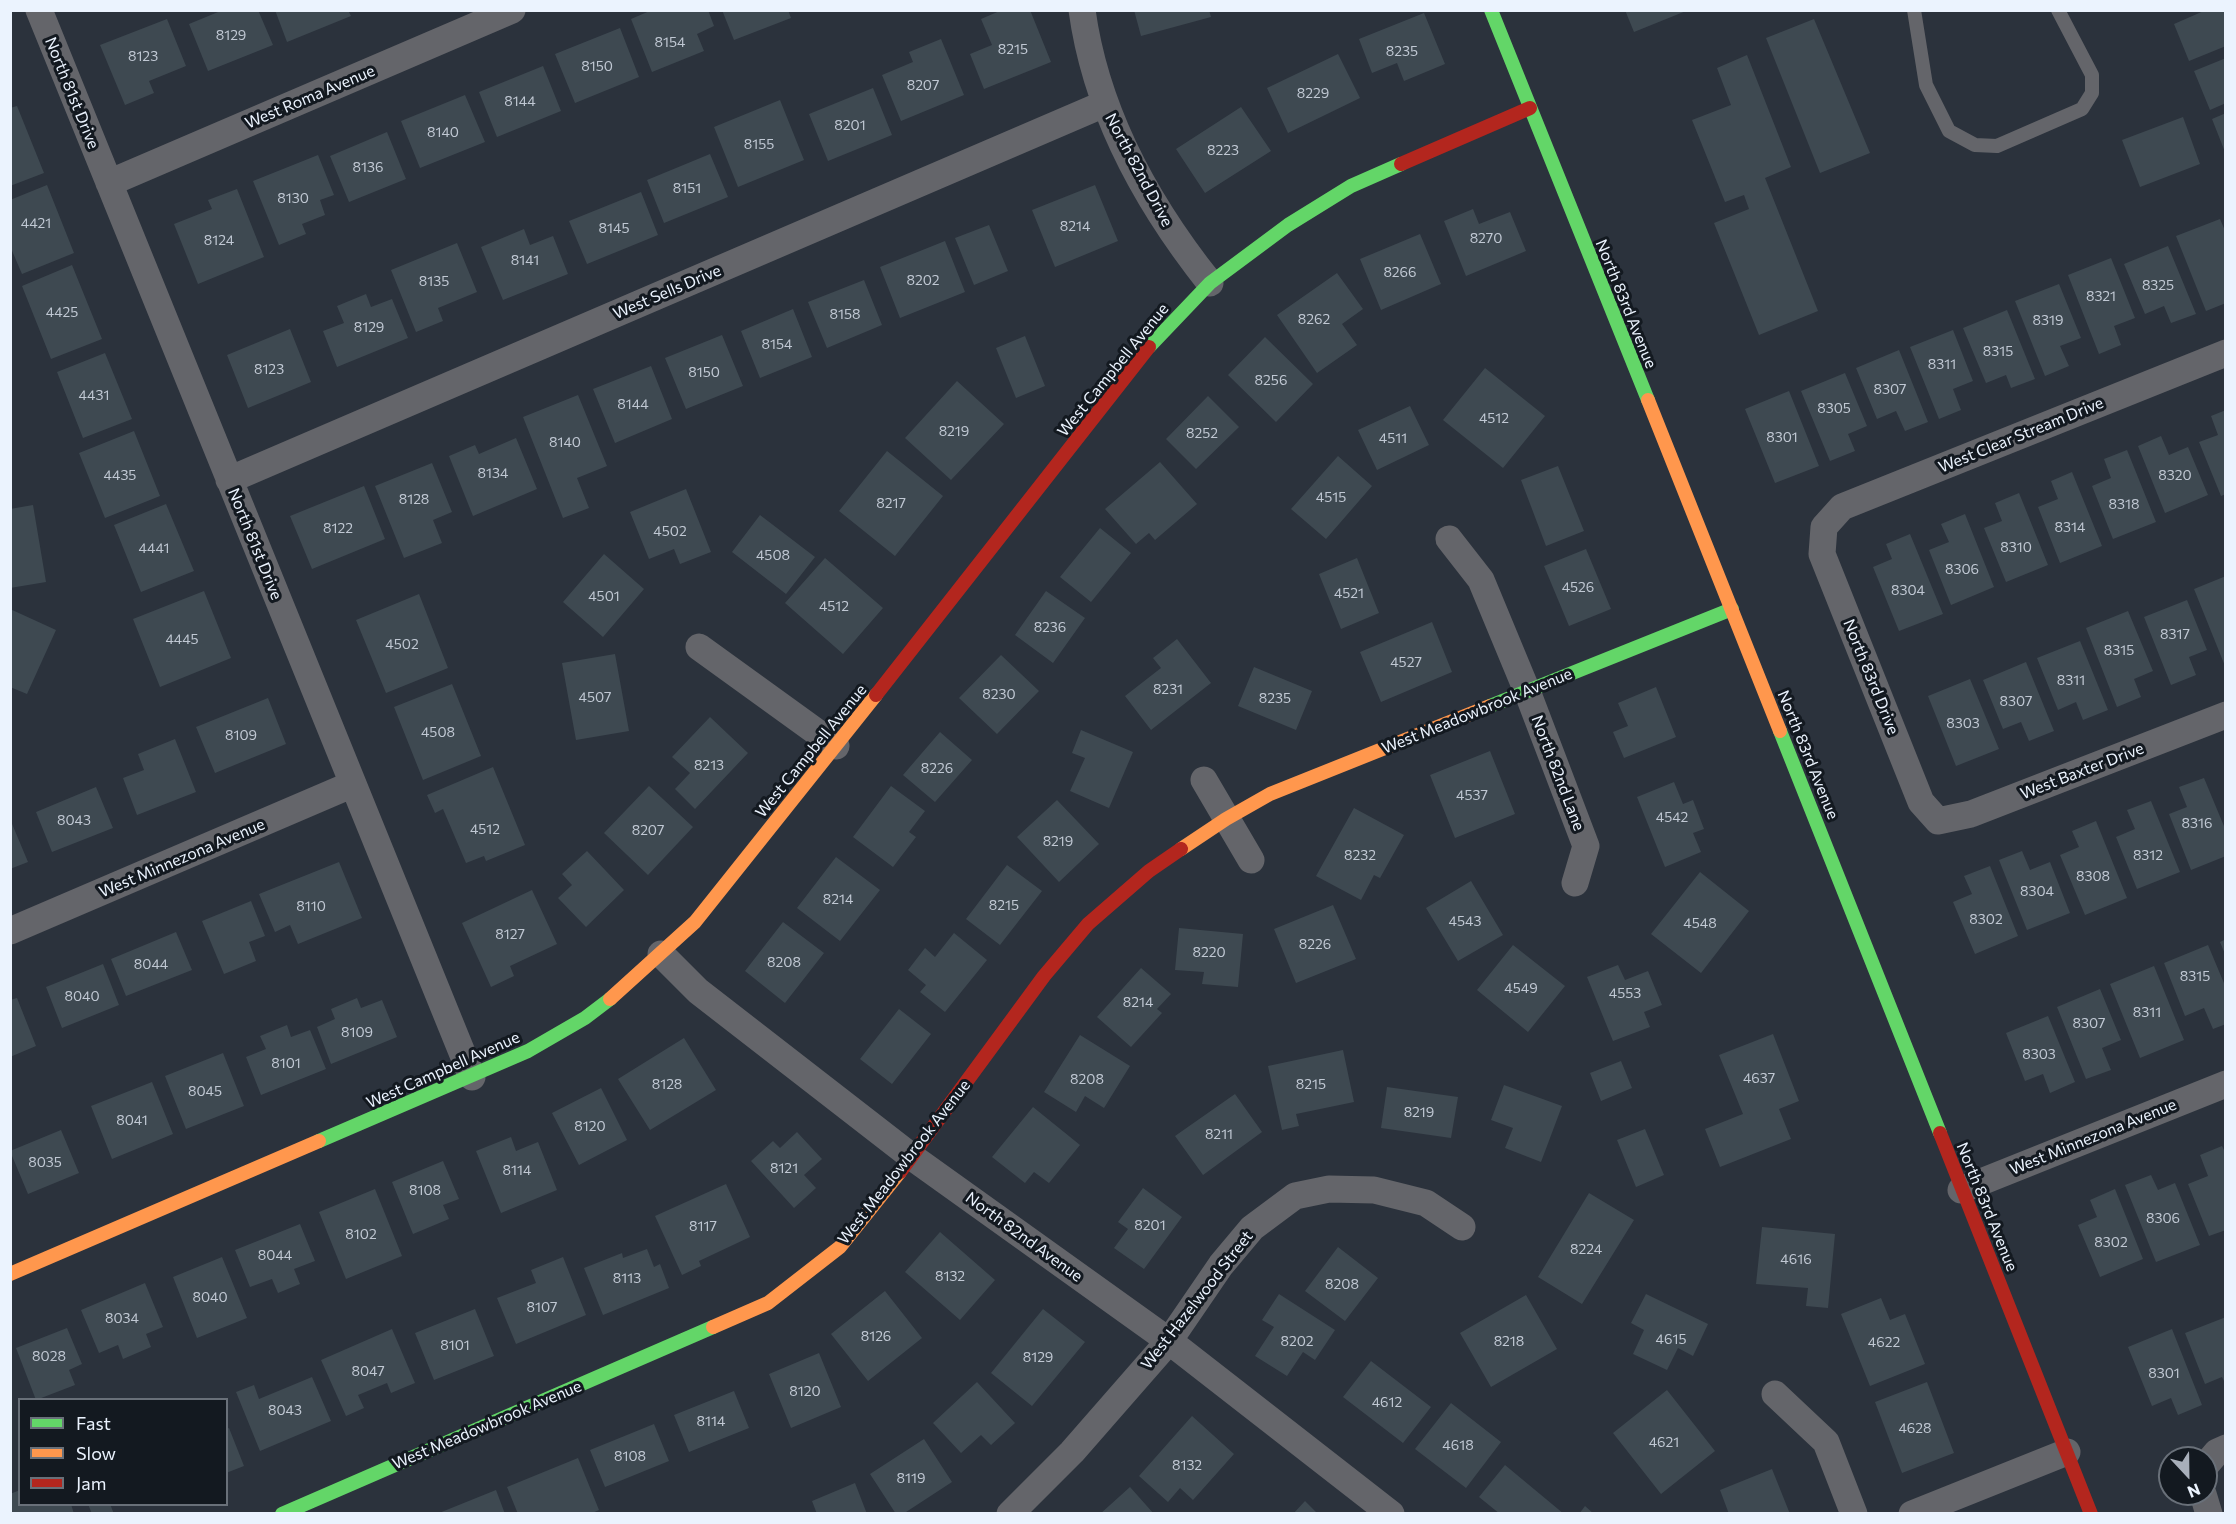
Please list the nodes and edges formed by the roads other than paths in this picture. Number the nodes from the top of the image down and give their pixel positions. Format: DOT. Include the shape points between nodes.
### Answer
graph roads {
  1 [pos="39,10"];
  2 [pos="512,10"];
  3 [pos="1082,10"];
  4 [pos="1491,10"];
  5 [pos="1914,10"];
  6 [pos="2058,10"];
  7 [pos="1104,104"];
  8 [pos="1530,108"];
  9 [pos="109,183"];
  10 [pos="1210,283"];
  11 [pos="2226,353"];
  12 [pos="230,480"];
  13 [pos="1824,527"];
  14 [pos="1449,539"];
  15 [pos="1732,609"];
  16 [pos="699,647"];
  17 [pos="1527,691"];
  18 [pos="2226,715"];
  19 [pos="836,746"];
  20 [pos="1204,780"];
  21 [pos="353,784"];
  22 [pos="1226,819"];
  23 [pos="1938,821"];
  24 [pos="1251,860"];
  25 [pos="1575,883"];
  26 [pos="10,931"];
  27 [pos="661,954"];
  28 [pos="472,1077"];
  29 [pos="2226,1084"];
  30 [pos="912,1157"];
  31 [pos="1961,1190"];
  32 [pos="1462,1227"];
  33 [pos="10,1274"];
  34 [pos="1169,1341"];
  35 [pos="1774,1394"];
  36 [pos="2067,1452"];
  37 [pos="282,1514"];
  38 [pos="1010,1514"];
  39 [pos="1391,1514"];
  40 [pos="1854,1514"];
  41 [pos="1912,1514"];
  42 [pos="2091,1514"];
  1 -- 9 [label="street, North 81st Drive"];
  2 -- 9 [label="street, West Roma Avenue"];
  3 -- 7 [label="street, North 82nd Drive" via="1085,38"];
  4 -- 8 [label="street, North 83rd Avenue"];
  5 -- 6 [label="lane" via="1926,85 1949,130 1975,146 1997,146 2082,109 2092,93 2092,75"];
  7 -- 10 [label="street, North 82nd Drive" via="1148,192 1181,247"];
  7 -- 12 [label="street, West Sells Drive"];
  8 -- 10 [label="street, West Campbell Avenue" via="1351,186 1288,225"];
  8 -- 15 [label="street, North 83rd Avenue"];
  9 -- 12 [label="street, North 81st Drive"];
  10 -- 19 [label="street, West Campbell Avenue" via="1142,356"];
  11 -- 13 [label="street, West Clear Stream Drive" via="1842,507"];
  12 -- 21 [label="street, North 81st Drive"];
  13 -- 23 [label="street, North 83rd Drive" via="1822,554 1921,802"];
  14 -- 17 [label="street, North 82nd Lane" via="1481,580"];
  15 -- 17 [label="street, West Meadowbrook Avenue"];
  15 -- 31 [label="street, North 83rd Avenue"];
  16 -- 19 [label="street"];
  17 -- 22 [label="street, West Meadowbrook Avenue" via="1270,794"];
  17 -- 25 [label="street, North 82nd Lane" via="1586,846"];
  18 -- 23 [label="street, West Baxter Drive" via="1971,814"];
  19 -- 27 [label="street, West Campbell Avenue" via="695,922"];
  20 -- 22 [label="street"];
  21 -- 26 [label="street, West Minnezona Avenue"];
  21 -- 28 [label="street, North 81st Drive"];
  22 -- 24 [label="street"];
  22 -- 30 [label="street, West Meadowbrook Avenue" via="1149,871 1088,924 1044,976"];
  27 -- 28 [label="street, West Campbell Avenue" via="585,1018"];
  27 -- 30 [label="street, North 82nd Avenue" via="698,991"];
  28 -- 33 [label="street, West Campbell Avenue"];
  29 -- 31 [label="street, West Minnezona Avenue"];
  30 -- 34 [label="street, North 82nd Avenue"];
  30 -- 37 [label="street, West Meadowbrook Avenue" via="840,1247 768,1303"];
  31 -- 36 [label="street, North 83rd Avenue"];
  32 -- 34 [label="street, West Hazelwood Street" via="1426,1203 1374,1190 1329,1189 1295,1196 1252,1228 1221,1265"];
  34 -- 38 [label="street, West Hazelwood Street" via="1072,1452"];
  34 -- 39 [label="street, North 82nd Avenue"];
  35 -- 40 [label="street" via="1826,1442"];
  36 -- 41 [label="street"];
  36 -- 42 [label="street, North 83rd Avenue"];
}
